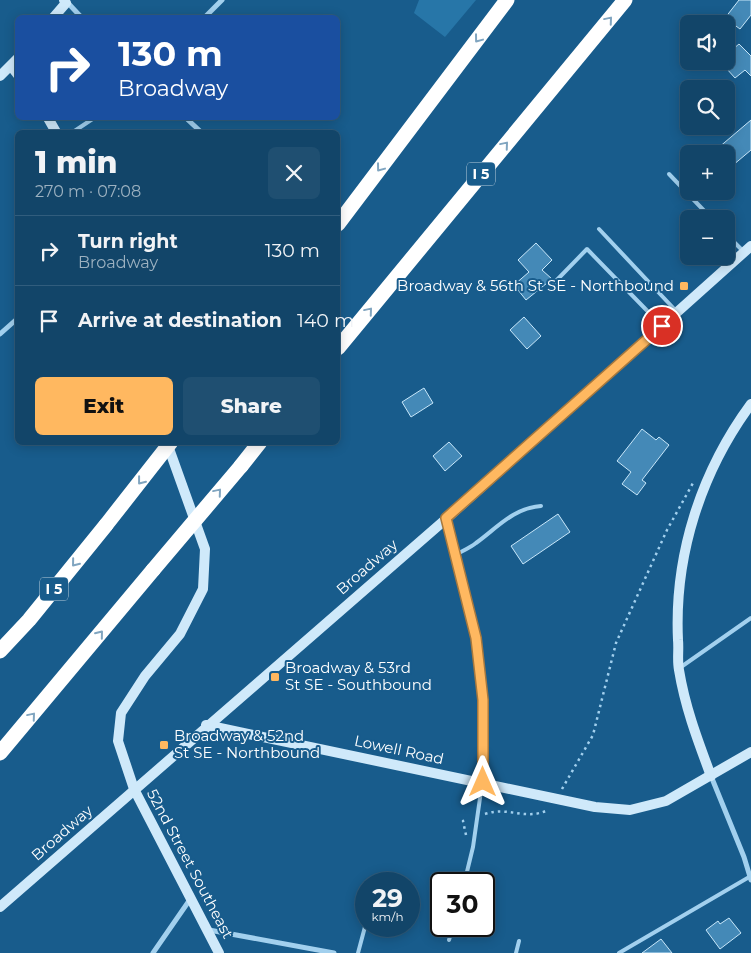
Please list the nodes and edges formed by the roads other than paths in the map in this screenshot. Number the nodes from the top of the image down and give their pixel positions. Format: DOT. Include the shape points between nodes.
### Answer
graph roads {
  1 [pos="222,0"];
  2 [pos="507,0"];
  3 [pos="625,0"];
  4 [pos="67,1"];
  5 [pos="55,15"];
  6 [pos="79,15"];
  7 [pos="207,15"];
  8 [pos="14,62"];
  9 [pos="0,76"];
  10 [pos="91,120"];
  11 [pos="188,120"];
  12 [pos="76,130"];
  13 [pos="199,130"];
  14 [pos="669,174"];
  15 [pos="703,210"];
  16 [pos="340,221"];
  17 [pos="600,229"];
  18 [pos="735,240"];
  19 [pos="747,249"];
  20 [pos="552,285"];
  21 [pos="677,312"];
  22 [pos="15,321"];
  23 [pos="662,326"];
  24 [pos="0,334"];
  25 [pos="340,346"];
  26 [pos="751,404"];
  27 [pos="168,445"];
  28 [pos="169,445"];
  29 [pos="258,445"];
  30 [pos="541,506"];
  31 [pos="446,518"];
  32 [pos="455,555"];
  33 [pos="751,618"];
  34 [pos="0,651"];
  35 [pos="679,668"];
  36 [pos="206,725"];
  37 [pos="751,752"];
  38 [pos="0,753"];
  39 [pos="711,776"];
  40 [pos="483,782"];
  41 [pos="134,789"];
  42 [pos="467,872"];
  43 [pos="751,878"];
  44 [pos="191,898"];
  45 [pos="0,907"];
  46 [pos="208,930"];
  47 [pos="362,937"];
  48 [pos="450,937"];
  49 [pos="449,940"];
  50 [pos="519,941"];
  51 [pos="328,952"];
  52 [pos="153,953"];
  53 [pos="219,953"];
  54 [pos="334,953"];
  55 [pos="358,953"];
  56 [pos="516,953"];
  57 [pos="619,953"];
  1 -- 7 [label="street"];
  2 -- 16 [label="highway, one-way"];
  25 -- 3 [label="highway, I 5, one-way"];
  4 -- 5 [label="street"];
  4 -- 6 [label="street"];
  8 -- 9 [label="street"];
  10 -- 12 [label="lane"];
  11 -- 13 [label="street"];
  14 -- 15 [label="lane"];
  17 -- 21 [label="lane"];
  18 -- 19 [label="lane"];
  19 -- 21 [label="street, Broadway"];
  20 -- 23 [label="lane" via="588,249"];
  21 -- 23 [label="street, Broadway"];
  22 -- 24 [label="street"];
  23 -- 31 [label="street, Broadway"];
  26 -- 35 [label="street" via="718,457 694,517 680,573 677,620"];
  27 -- 41 [label="street" via="205,549 203,589 180,634 145,676 121,713 118,741"];
  28 -- 34 [label="highway, I 5, one-way, bridge" via="29,620"];
  38 -- 29 [label="highway, one-way, bridge"];
  30 -- 32 [label="lane" via="529,507 508,517 476,544"];
  31 -- 32 [label="street"];
  31 -- 36 [label="street, Broadway"];
  32 -- 40 [label="street" via="476,638 483,700"];
  33 -- 35 [label="lane"];
  35 -- 39 [label="street" via="688,711"];
  36 -- 40 [label="street, Lowell Road"];
  36 -- 41 [label="street, Broadway"];
  37 -- 39 [label="street, Lowell Road"];
  39 -- 40 [label="street, Lowell Road" via="666,801 630,810 595,807"];
  39 -- 43 [label="street"];
  40 -- 42 [label="lane"];
  41 -- 44 [label="street, 52nd Street Southeast"];
  41 -- 45 [label="street, Broadway"];
  43 -- 57 [label="lane"];
  44 -- 46 [label="street, 52nd Street Southeast"];
  44 -- 52 [label="street"];
  46 -- 51 [label="street"];
  46 -- 53 [label="street, 52nd Street Southeast"];
  47 -- 55 [label="lane"];
  48 -- 49 [label="lane"];
  50 -- 56 [label="lane"];
  51 -- 54 [label="street"];
}
